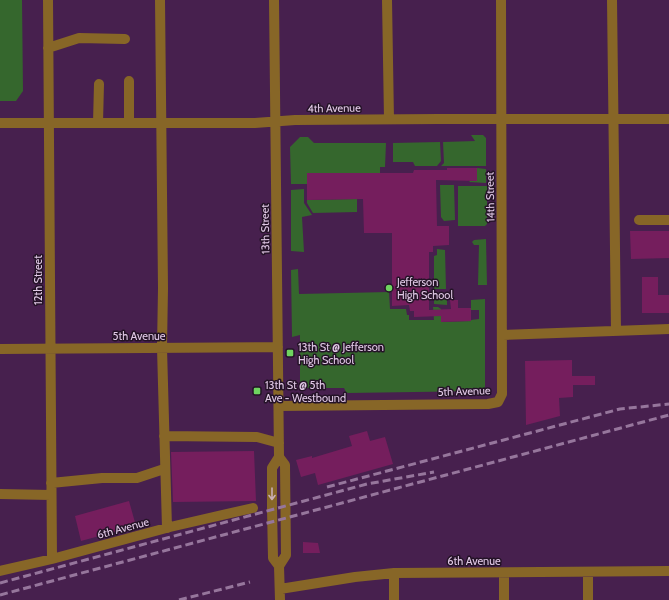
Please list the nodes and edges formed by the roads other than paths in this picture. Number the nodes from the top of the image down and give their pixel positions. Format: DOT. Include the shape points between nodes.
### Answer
graph roads {
  1 [pos="48,0"];
  2 [pos="160,0"];
  3 [pos="274,0"];
  4 [pos="387,0"];
  5 [pos="501,0"];
  6 [pos="612,0"];
  7 [pos="125,38"];
  8 [pos="48,48"];
  9 [pos="129,81"];
  10 [pos="99,84"];
  11 [pos="389,119"];
  12 [pos="501,119"];
  13 [pos="614,119"];
  14 [pos="669,119"];
  15 [pos="276,122"];
  16 [pos="0,123"];
  17 [pos="49,123"];
  18 [pos="98,123"];
  19 [pos="129,123"];
  20 [pos="161,123"];
  21 [pos="639,220"];
  22 [pos="669,220"];
  23 [pos="669,329"];
  24 [pos="616,331"];
  25 [pos="503,335"];
  26 [pos="278,347"];
  27 [pos="162,348"];
  28 [pos="0,349"];
  29 [pos="50,349"];
  30 [pos="502,394"];
  31 [pos="279,406"];
  32 [pos="164,436"];
  33 [pos="279,443"];
  34 [pos="164,469"];
  35 [pos="51,484"];
  36 [pos="0,494"];
  37 [pos="51,494"];
  38 [pos="253,508"];
  39 [pos="167,528"];
  40 [pos="52,559"];
  41 [pos="0,570"];
  42 [pos="669,571"];
  43 [pos="588,572"];
  44 [pos="504,573"];
  45 [pos="394,574"];
  46 [pos="280,589"];
  47 [pos="280,600"];
  48 [pos="394,600"];
  49 [pos="504,600"];
  50 [pos="588,600"];
  1 -- 8 [label="street, 12th Street"];
  2 -- 20 [label="street"];
  3 -- 15 [label="street, 13th Street"];
  4 -- 11 [label="street"];
  5 -- 12 [label="street, 14th Street"];
  6 -- 13 [label="street"];
  7 -- 8 [label="street" via="79,38"];
  8 -- 17 [label="street, 12th Street"];
  9 -- 19 [label="street"];
  10 -- 18 [label="street"];
  11 -- 12 [label="street, 4th Avenue"];
  11 -- 15 [label="street, 4th Avenue"];
  12 -- 13 [label="street, 4th Avenue"];
  12 -- 25 [label="street, 14th Street"];
  13 -- 14 [label="street, 4th Avenue"];
  13 -- 24 [label="street"];
  15 -- 20 [label="street, 4th Avenue"];
  15 -- 26 [label="street, 13th Street"];
  16 -- 17 [label="street, 4th Avenue"];
  17 -- 18 [label="street, 4th Avenue"];
  17 -- 29 [label="street, 12th Street"];
  18 -- 19 [label="street, 4th Avenue"];
  19 -- 20 [label="street, 4th Avenue"];
  20 -- 27 [label="street"];
  21 -- 22 [label="street"];
  23 -- 24 [label="street"];
  24 -- 25 [label="street"];
  25 -- 30 [label="street, 14th Street"];
  26 -- 27 [label="street, 5th Avenue"];
  26 -- 31 [label="street, 13th Street"];
  27 -- 29 [label="street, 5th Avenue"];
  27 -- 32 [label="street"];
  28 -- 29 [label="street, 5th Avenue"];
  29 -- 35 [label="street, 12th Street"];
  30 -- 31 [label="street, 5th Avenue" via="498,402 488,404"];
  31 -- 33 [label="street, 13th Street"];
  32 -- 33 [label="street" via="257,437"];
  32 -- 34 [label="street"];
  33 -- 46 [label="street, 13th Street" via="279,457 272,468 272,509 273,558 279,566"];
  34 -- 35 [label="street" via="137,478 102,478"];
  34 -- 39 [label="street"];
  35 -- 37 [label="street, 12th Street"];
  36 -- 37 [label="street"];
  37 -- 40 [label="street, 12th Street"];
  38 -- 39 [label="street, 6th Avenue"];
  39 -- 40 [label="street, 6th Avenue"];
  40 -- 41 [label="street, 6th Avenue"];
  42 -- 43 [label="street, 6th Avenue"];
  43 -- 44 [label="street, 6th Avenue"];
  43 -- 50 [label="street"];
  44 -- 45 [label="street, 6th Avenue"];
  44 -- 49 [label="street"];
  45 -- 46 [label="street, 6th Avenue" via="355,577"];
  45 -- 48 [label="street"];
  46 -- 47 [label="street, 13th Street"];
}
